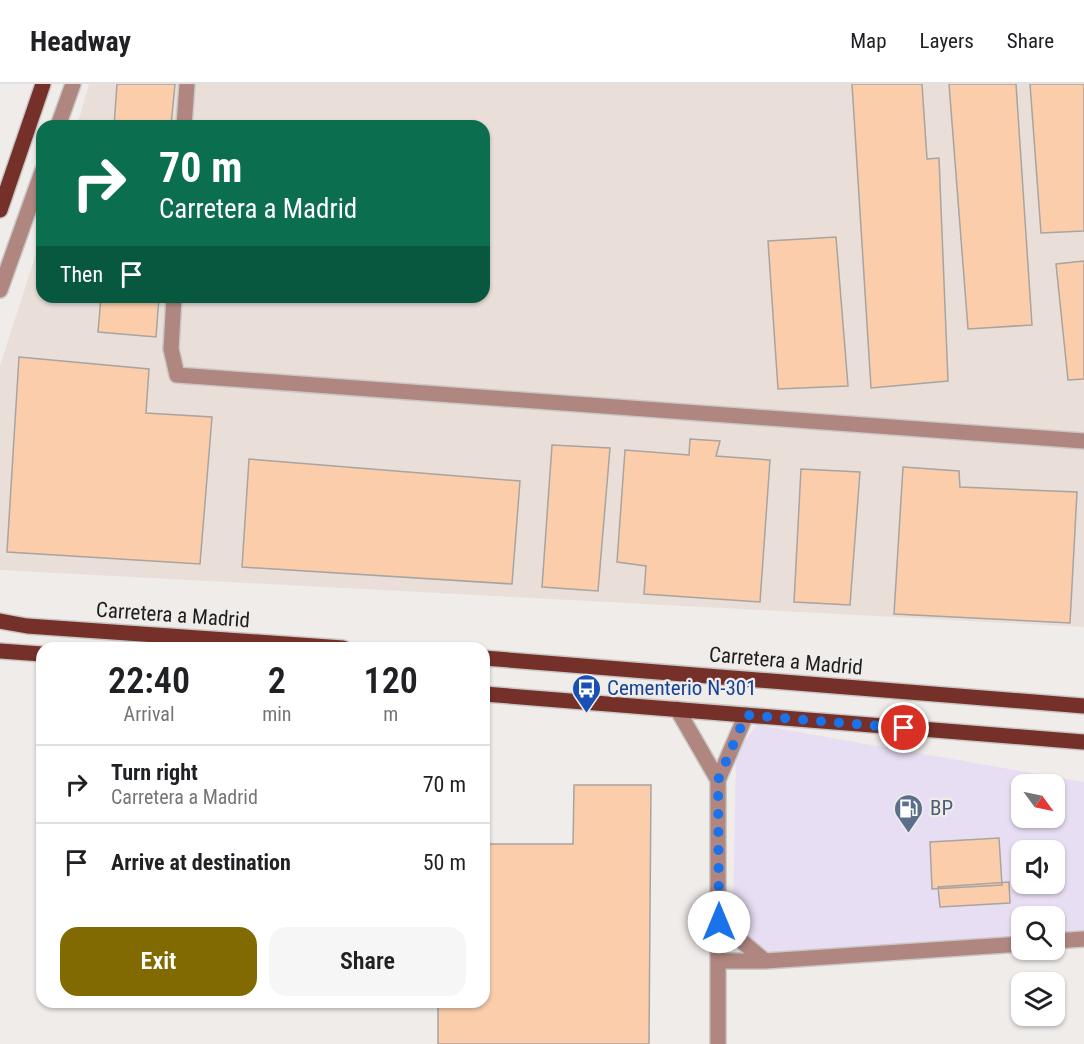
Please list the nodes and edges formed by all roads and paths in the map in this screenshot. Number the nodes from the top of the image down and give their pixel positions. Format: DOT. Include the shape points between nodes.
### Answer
graph roads {
  1 [pos="43,84"];
  2 [pos="73,84"];
  3 [pos="187,84"];
  4 [pos="60,120"];
  5 [pos="184,120"];
  6 [pos="36,189"];
  7 [pos="0,210"];
  8 [pos="0,290"];
  9 [pos="174,303"];
  10 [pos="1084,441"];
  11 [pos="0,621"];
  12 [pos="258,642"];
  13 [pos="0,651"];
  14 [pos="36,654"];
  15 [pos="490,658"];
  16 [pos="490,694"];
  17 [pos="1084,706"];
  18 [pos="677,709"];
  19 [pos="746,715"];
  20 [pos="1084,742"];
  21 [pos="718,780"];
  22 [pos="719,922"];
  23 [pos="1084,939"];
  24 [pos="1065,940"];
  25 [pos="1011,945"];
  26 [pos="719,961"];
  27 [pos="765,961"];
  28 [pos="718,1044"];
  1 -- 7 [label="main road"];
  2 -- 4 [label="street"];
  3 -- 5 [label="street"];
  6 -- 8 [label="street"];
  9 -- 10 [label="street" via="171,349 177,375"];
  11 -- 12 [label="main road, Carretera a Madrid"];
  13 -- 14 [label="main road"];
  15 -- 17 [label="main road, Carretera a Madrid"];
  16 -- 18 [label="main road"];
  18 -- 19 [label="main road"];
  18 -- 21 [label="street"];
  19 -- 20 [label="main road"];
  19 -- 21 [label="street"];
  21 -- 22 [label="street"];
  22 -- 26 [label="street"];
  22 -- 27 [label="street"];
  23 -- 24 [label="street"];
  25 -- 27 [label="street"];
  26 -- 27 [label="street"];
  26 -- 28 [label="street"];
}
